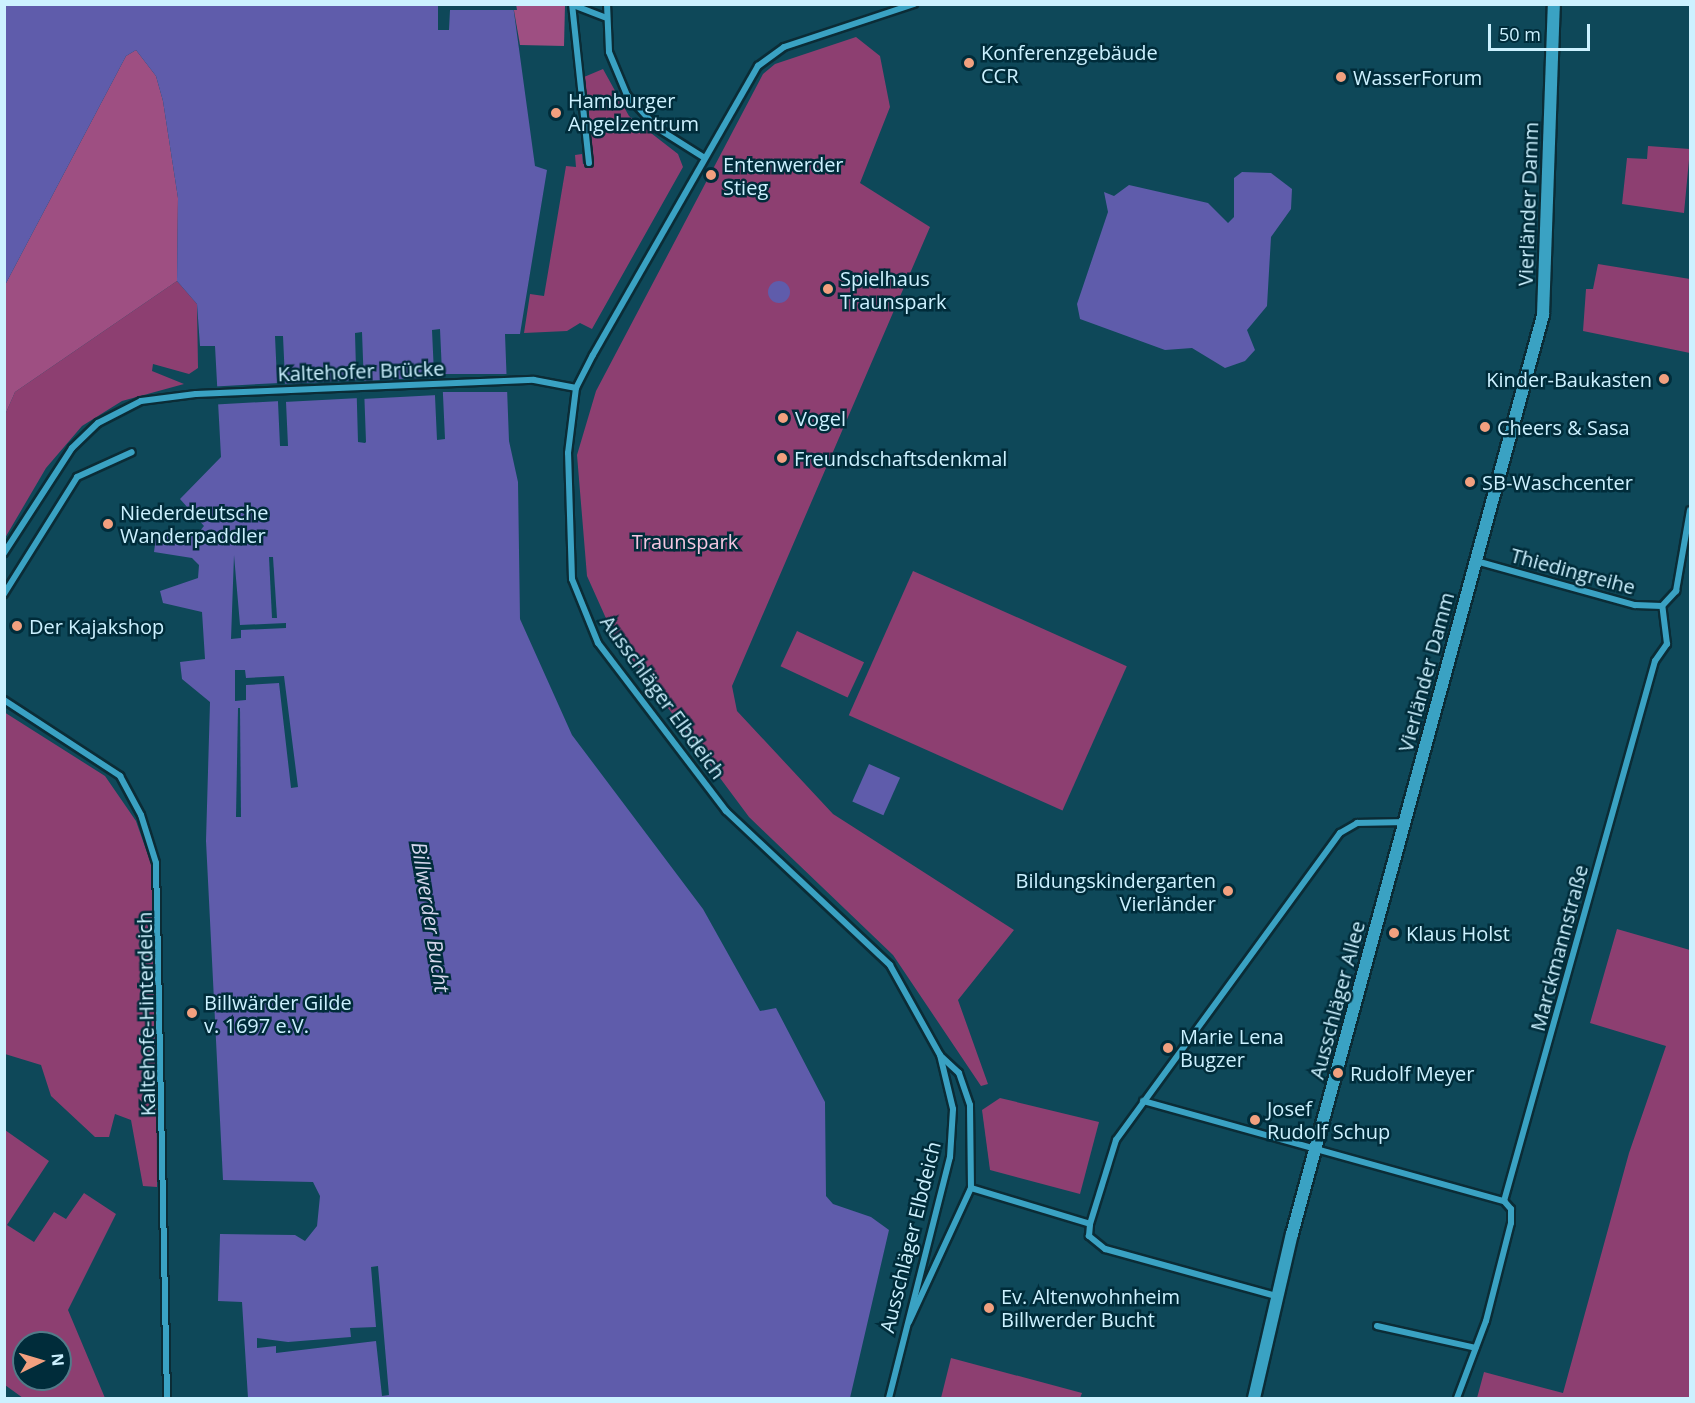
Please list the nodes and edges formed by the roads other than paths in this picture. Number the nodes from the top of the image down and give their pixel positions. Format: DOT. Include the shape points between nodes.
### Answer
graph roads {
  1 [pos="607,4"];
  2 [pos="915,4"];
  3 [pos="1554,4"];
  4 [pos="572,5"];
  5 [pos="605,17"];
  6 [pos="703,157"];
  7 [pos="589,163"];
  8 [pos="576,388"];
  9 [pos="132,452"];
  10 [pos="1690,510"];
  11 [pos="4,553"];
  12 [pos="1476,561"];
  13 [pos="4,594"];
  14 [pos="1662,606"];
  15 [pos="4,700"];
  16 [pos="1406,822"];
  17 [pos="940,1055"];
  18 [pos="1143,1101"];
  19 [pos="1316,1148"];
  20 [pos="970,1188"];
  21 [pos="1504,1201"];
  22 [pos="1090,1224"];
  23 [pos="1276,1296"];
  24 [pos="1377,1326"];
  25 [pos="903,1333"];
  26 [pos="1476,1348"];
  27 [pos="167,1398"];
  28 [pos="889,1398"];
  29 [pos="1254,1398"];
  30 [pos="1456,1398"];
  1 -- 5 [label="street"];
  2 -- 6 [label="street, Ausschläger Elbdeich" via="776,51 746,83"];
  3 -- 12 [label="street, Vierländer Damm" via="1543,315"];
  4 -- 5 [label="street"];
  4 -- 7 [label="street"];
  5 -- 6 [label="street" via="612,63 633,104 657,129"];
  6 -- 8 [label="street, Ausschläger Elbdeich"];
  8 -- 11 [label="street, Kaltehofer Brücke" via="551,381 508,382 148,399 98,423 61,461"];
  8 -- 17 [label="street, Ausschläger Elbdeich" via="568,453 572,579 598,643 726,811 890,965"];
  9 -- 13 [label="street" via="77,477"];
  10 -- 14 [label="street" via="1676,591"];
  12 -- 14 [label="street, Thiedingreihe" via="1640,607"];
  12 -- 16 [label="street, Vierländer Damm"];
  14 -- 21 [label="street, Marckmannstraße" via="1667,644 1655,661"];
  15 -- 27 [label="street, Kaltehofe-Hinterdeich" via="120,776 141,815 156,863"];
  16 -- 18 [label="street" via="1357,823 1340,833"];
  16 -- 19 [label="street, Ausschläger Allee"];
  17 -- 20 [label="street" via="959,1073 970,1105"];
  17 -- 25 [label="street, Ausschläger Elbdeich" via="953,1109 950,1157"];
  18 -- 19 [label="street"];
  18 -- 22 [label="street" via="1116,1140"];
  19 -- 21 [label="street"];
  19 -- 23 [label="street, Ausschläger Allee"];
  20 -- 22 [label="street"];
  20 -- 25 [label="street"];
  21 -- 26 [label="street, Marckmannstraße" via="1511,1209 1511,1223"];
  22 -- 23 [label="street" via="1089,1236 1105,1249"];
  23 -- 29 [label="street, Ausschläger Allee"];
  24 -- 26 [label="street"];
  25 -- 28 [label="street, Ausschläger Elbdeich"];
  26 -- 30 [label="street, Marckmannstraße"];
}
